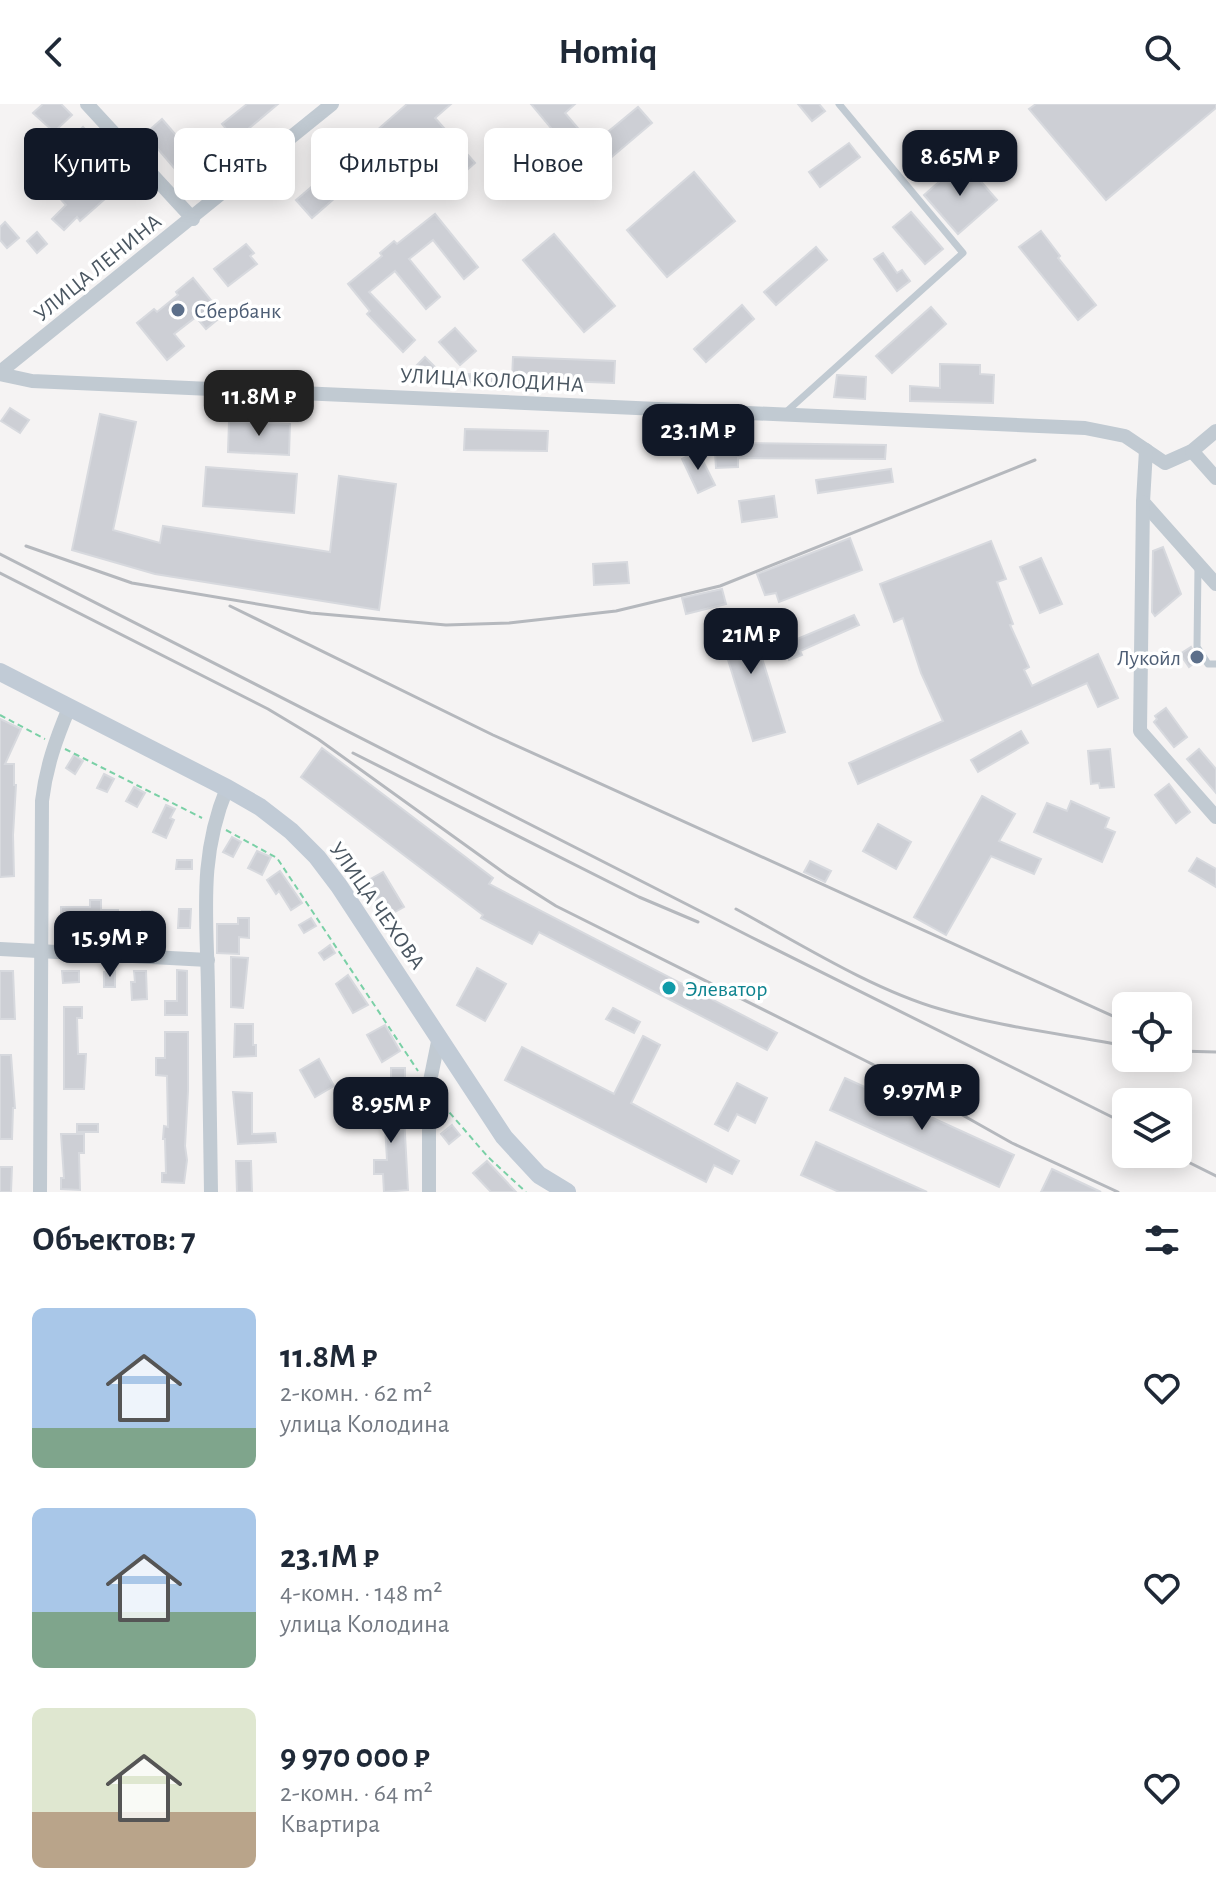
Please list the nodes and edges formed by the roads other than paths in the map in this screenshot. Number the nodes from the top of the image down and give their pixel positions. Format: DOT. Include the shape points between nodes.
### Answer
graph roads {
  1 [pos="87,104"];
  2 [pos="332,104"];
  3 [pos="839,104"];
  4 [pos="193,219"];
  5 [pos="0,373"];
  6 [pos="784,414"];
  7 [pos="1216,431"];
  8 [pos="1146,450"];
  9 [pos="1192,451"];
  10 [pos="1216,478"];
  11 [pos="1143,502"];
  12 [pos="1198,564"];
  13 [pos="1216,584"];
  14 [pos="1216,664"];
  15 [pos="0,672"];
  16 [pos="69,708"];
  17 [pos="227,788"];
  18 [pos="1216,817"];
  19 [pos="0,949"];
  20 [pos="43,950"];
  21 [pos="208,960"];
  22 [pos="439,1037"];
  23 [pos="40,1192"];
  24 [pos="211,1192"];
  25 [pos="429,1192"];
  26 [pos="567,1192"];
  1 -- 4 [label="street"];
  2 -- 4 [label="street, УЛИЦА ЛЕНИНА"];
  3 -- 6 [label="lane" via="963,253"];
  4 -- 5 [label="street, УЛИЦА ЛЕНИНА"];
  5 -- 6 [label="street, УЛИЦА КОЛОДИНА" via="32,381"];
  6 -- 8 [label="street, УЛИЦА КОЛОДИНА" via="1085,428 1125,436"];
  7 -- 9 [label="street"];
  8 -- 9 [label="street, УЛИЦА КОЛОДИНА" via="1165,463"];
  8 -- 11 [label="street"];
  9 -- 10 [label="street"];
  11 -- 12 [label="street"];
  11 -- 18 [label="street" via="1140,731"];
  12 -- 13 [label="street"];
  12 -- 14 [label="lane" via="1197,647 1208,664"];
  15 -- 16 [label="main road, УЛИЦА ЧЕХОВА"];
  16 -- 17 [label="main road, УЛИЦА ЧЕХОВА"];
  16 -- 20 [label="street" via="54,743 42,801"];
  17 -- 21 [label="street" via="215,824 204,897"];
  17 -- 22 [label="main road, УЛИЦА ЧЕХОВА" via="260,807 317,857"];
  19 -- 20 [label="street"];
  20 -- 21 [label="street"];
  20 -- 23 [label="street"];
  21 -- 24 [label="street"];
  22 -- 25 [label="street" via="429,1086"];
  22 -- 26 [label="main road, УЛИЦА ЧЕХОВА" via="504,1137 539,1175"];
}
